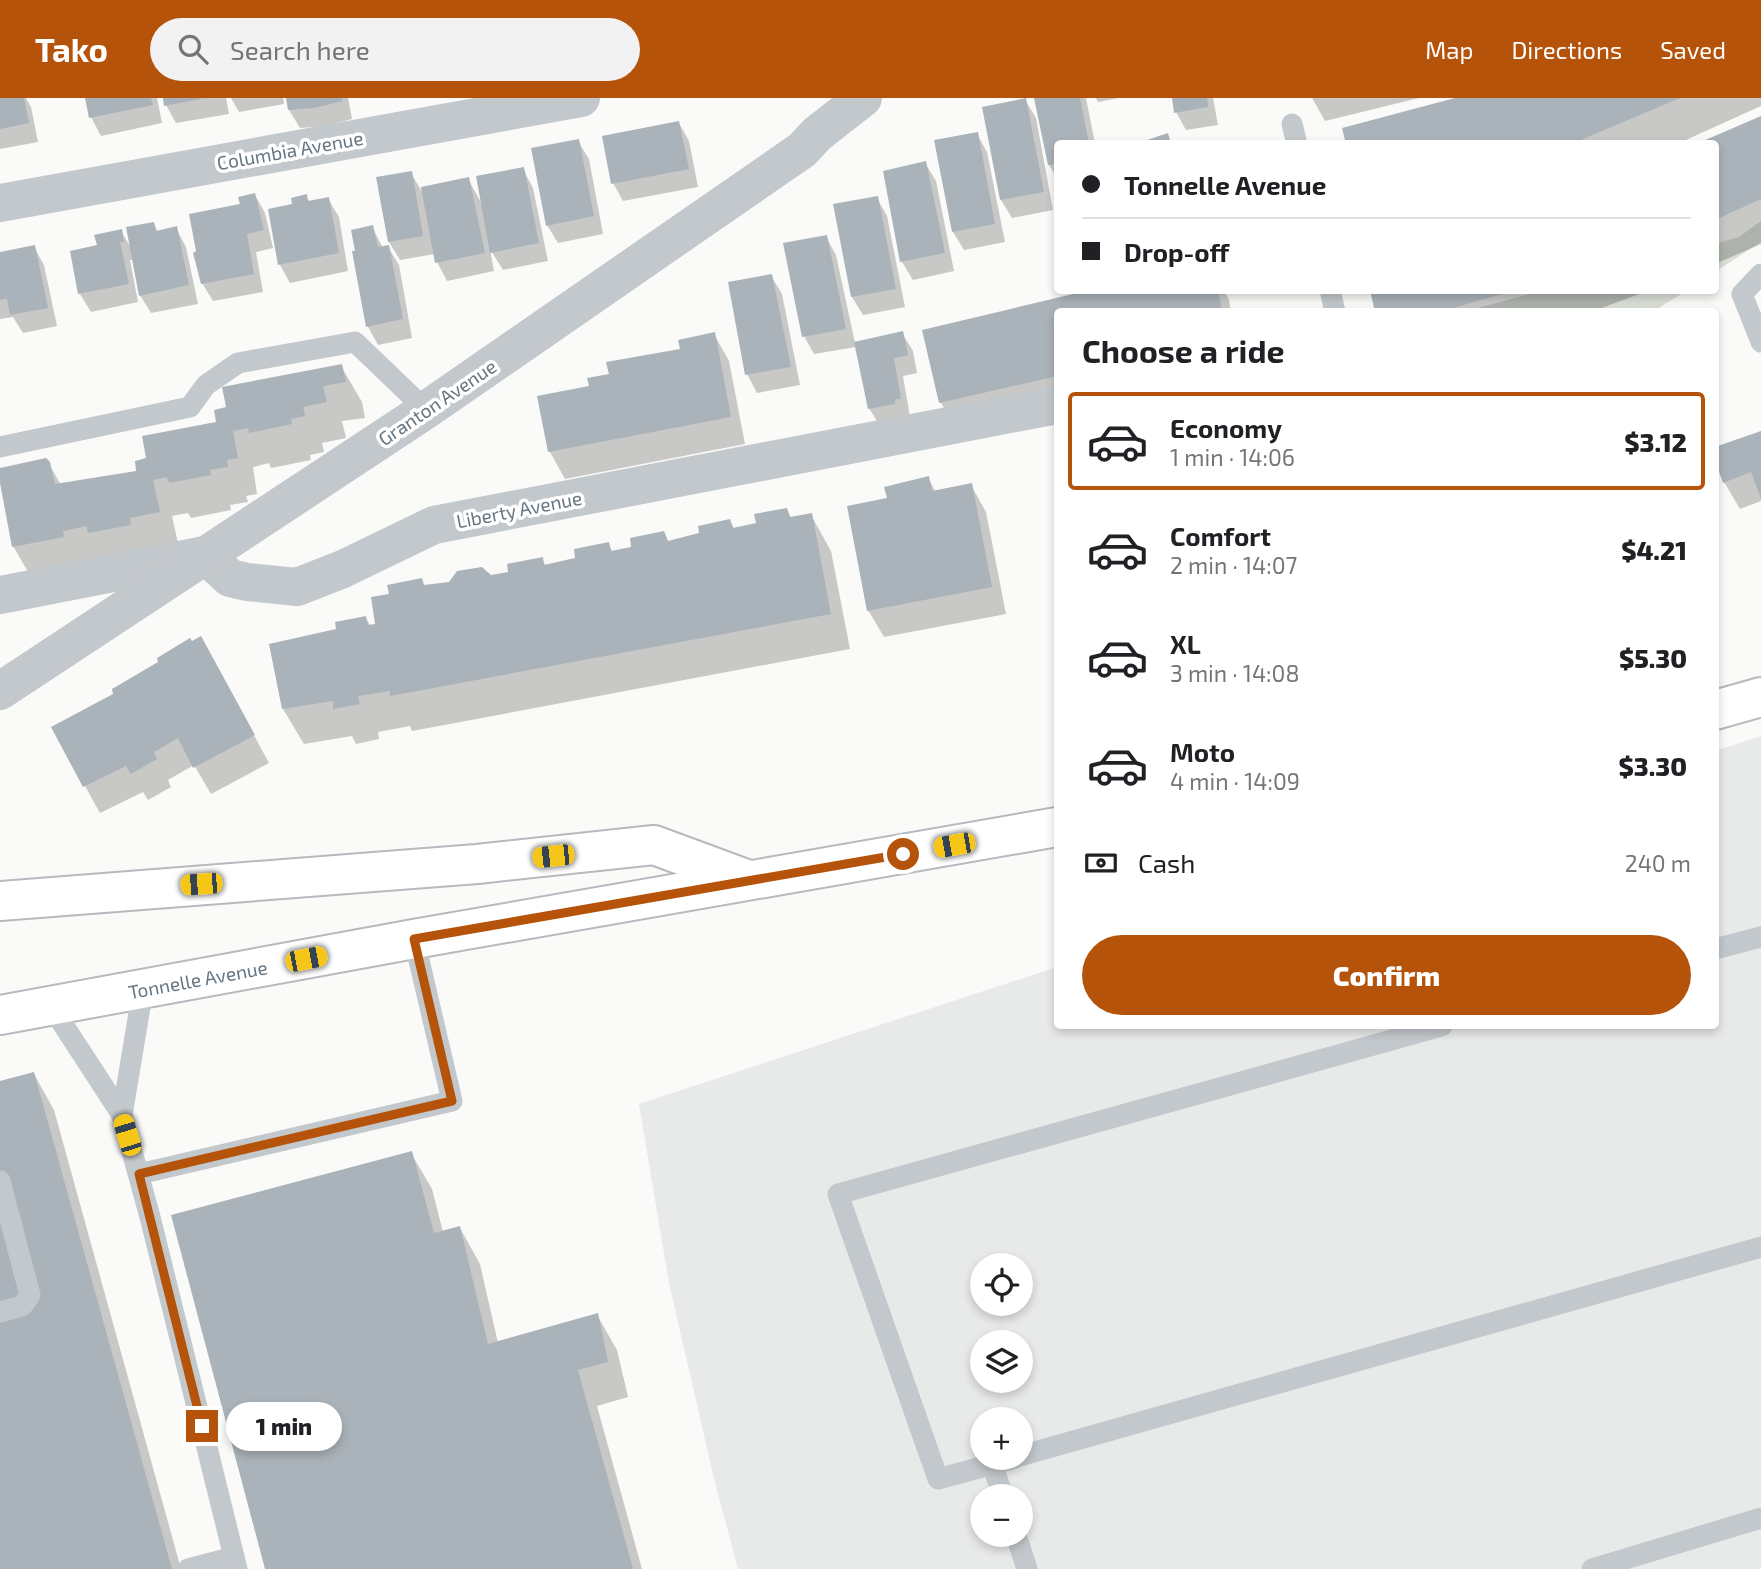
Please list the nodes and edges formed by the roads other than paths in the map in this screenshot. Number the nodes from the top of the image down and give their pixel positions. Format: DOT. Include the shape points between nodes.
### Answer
graph roads {
  1 [pos="581,98"];
  2 [pos="863,98"];
  3 [pos="0,203"];
  4 [pos="1761,274"];
  5 [pos="1761,342"];
  6 [pos="1054,406"];
  7 [pos="426,410"];
  8 [pos="0,447"];
  9 [pos="205,555"];
  10 [pos="0,594"];
  11 [pos="0,691"];
  12 [pos="1761,697"];
  13 [pos="1719,709"];
  14 [pos="1054,828"];
  15 [pos="748,880"];
  16 [pos="0,901"];
  17 [pos="1761,936"];
  18 [pos="414,939"];
  19 [pos="1719,948"];
  20 [pos="143,989"];
  21 [pos="51,1006"];
  22 [pos="0,1015"];
  23 [pos="1431,1029"];
  24 [pos="121,1115"];
  25 [pos="139,1174"];
  26 [pos="0,1181"];
  27 [pos="1761,1247"];
  28 [pos="0,1312"];
  29 [pos="1033,1452"];
  30 [pos="970,1470"];
  31 [pos="1761,1518"];
  32 [pos="1020,1547"];
  33 [pos="235,1563"];
  34 [pos="188,1569"];
  35 [pos="1027,1569"];
  36 [pos="1592,1569"];
  1 -- 3 [label="street, Columbia Avenue"];
  2 -- 7 [label="street, Granton Avenue" via="802,150"];
  4 -- 5 [label="lane" via="1742,294"];
  6 -- 9 [label="street, Liberty Avenue" via="434,526 297,587 230,578"];
  7 -- 8 [label="lane" via="355,342 237,363 206,386 190,407"];
  7 -- 9 [label="street, Granton Avenue"];
  9 -- 10 [label="street"];
  9 -- 11 [label="street, Granton Avenue"];
  12 -- 13 [label="main road"];
  14 -- 15 [label="main road, Tonnelle Avenue"];
  15 -- 16 [label="main road" via="654,845 477,864"];
  15 -- 18 [label="main road, Tonnelle Avenue"];
  17 -- 19 [label="lane"];
  18 -- 20 [label="main road, Tonnelle Avenue"];
  18 -- 25 [label="lane" via="452,1101"];
  20 -- 21 [label="main road, Tonnelle Avenue"];
  20 -- 24 [label="lane"];
  21 -- 22 [label="main road, Tonnelle Avenue"];
  21 -- 24 [label="lane"];
  23 -- 30 [label="lane" via="838,1194 937,1479"];
  24 -- 25 [label="lane"];
  25 -- 33 [label="lane"];
  26 -- 28 [label="lane" via="30,1295 22,1306"];
  27 -- 29 [label="lane"];
  31 -- 36 [label="lane"];
  32 -- 35 [label="lane"];
  33 -- 34 [label="lane"];
}
